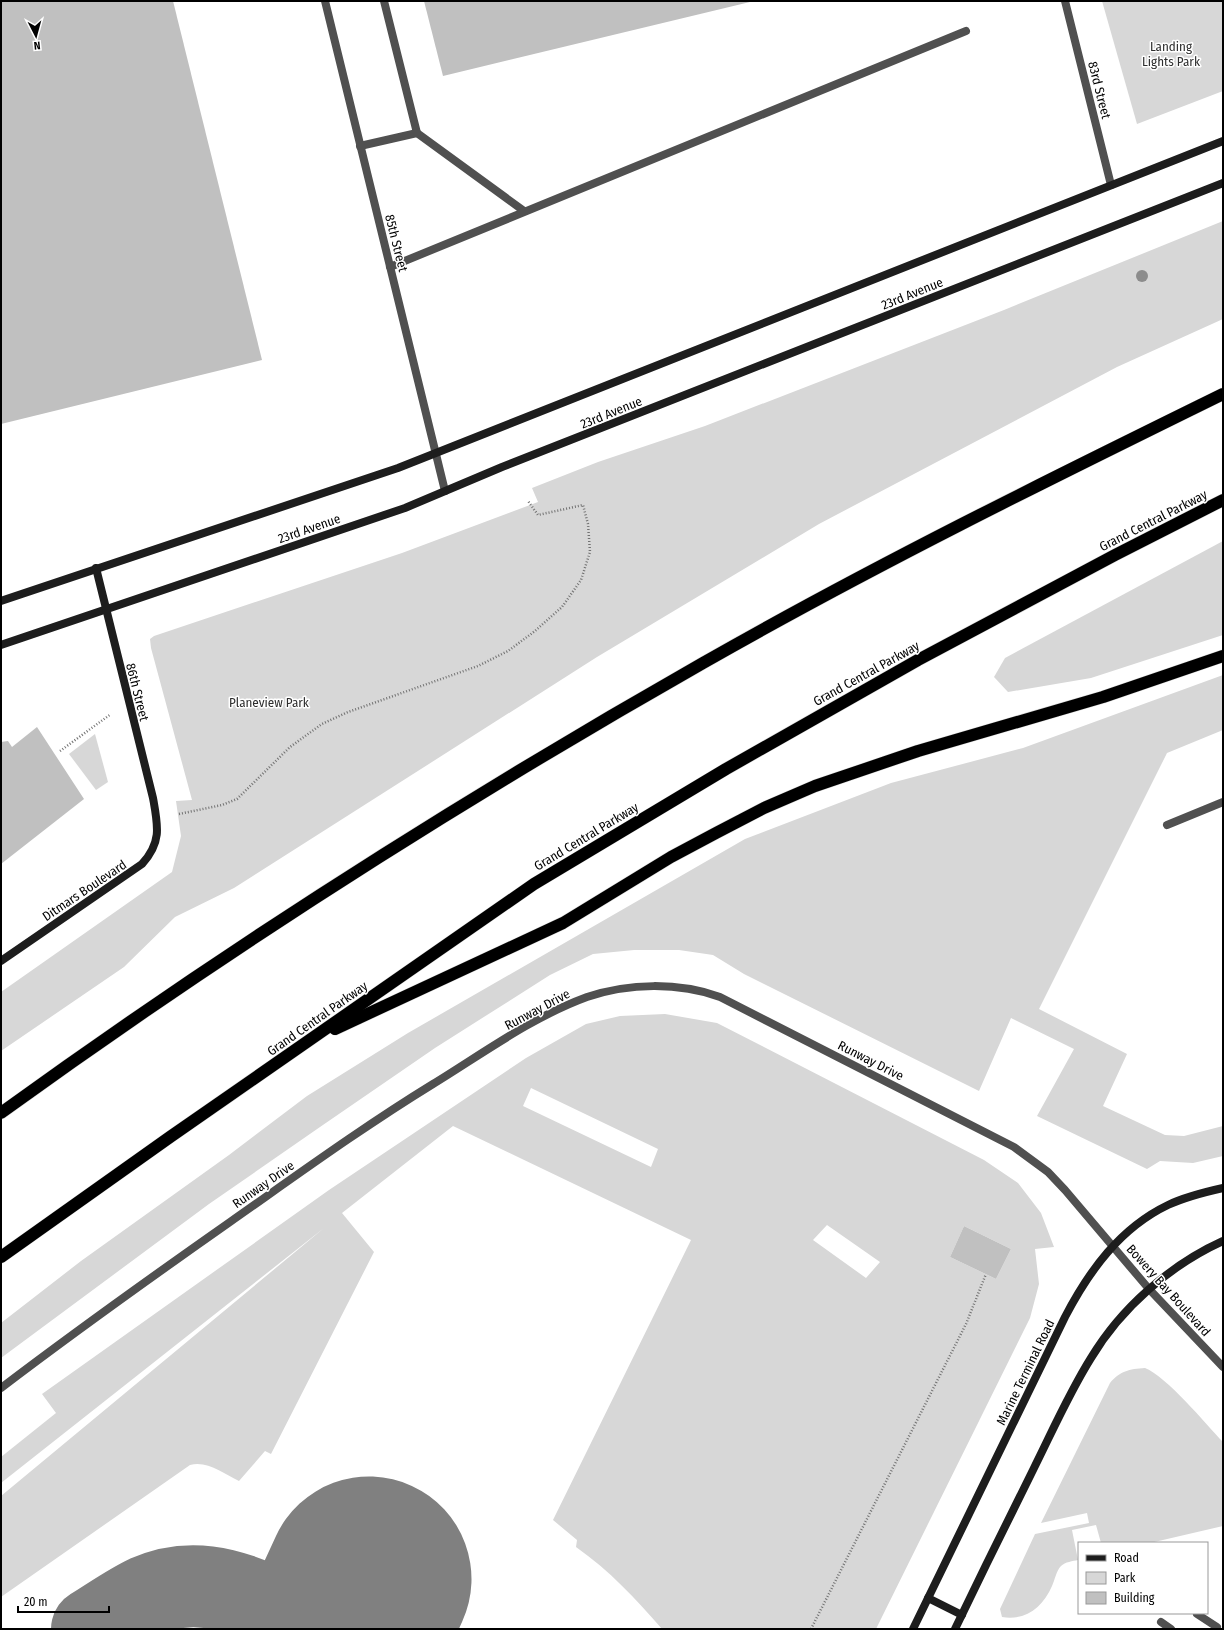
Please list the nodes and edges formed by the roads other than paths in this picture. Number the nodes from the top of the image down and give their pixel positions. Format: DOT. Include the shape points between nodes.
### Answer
graph roads {
  1 [pos="325,1"];
  2 [pos="384,1"];
  3 [pos="1065,1"];
  4 [pos="966,31"];
  5 [pos="417,133"];
  6 [pos="1223,141"];
  7 [pos="360,146"];
  8 [pos="1223,183"];
  9 [pos="1111,185"];
  10 [pos="524,211"];
  11 [pos="390,267"];
  12 [pos="1223,394"];
  13 [pos="436,452"];
  14 [pos="445,491"];
  15 [pos="1223,500"];
  16 [pos="96,568"];
  17 [pos="1,602"];
  18 [pos="106,610"];
  19 [pos="1,645"];
  20 [pos="1223,656"];
  21 [pos="1223,802"];
  22 [pos="157,822"];
  23 [pos="1167,825"];
  24 [pos="1,961"];
  25 [pos="305,1043"];
  26 [pos="1,1113"];
  27 [pos="1223,1188"];
  28 [pos="1223,1241"];
  29 [pos="1113,1246"];
  30 [pos="1,1257"];
  31 [pos="1149,1289"];
  32 [pos="1223,1367"];
  33 [pos="1,1388"];
  34 [pos="928,1598"];
  35 [pos="1198,1614"];
  36 [pos="962,1615"];
  37 [pos="1161,1622"];
  38 [pos="1217,1627"];
  39 [pos="913,1629"];
  40 [pos="955,1629"];
  41 [pos="1171,1629"];
  1 -- 7 [label="street, 85th Street"];
  2 -- 5 [label="street"];
  3 -- 9 [label="street, 83rd Street"];
  4 -- 10 [label="street"];
  5 -- 7 [label="street"];
  5 -- 10 [label="street"];
  6 -- 9 [label="street"];
  7 -- 11 [label="street, 85th Street"];
  8 -- 14 [label="street, 23rd Avenue"];
  9 -- 13 [label="street"];
  10 -- 11 [label="street"];
  11 -- 13 [label="street, 85th Street"];
  12 -- 26 [label="highway" via="899,556 616,713 418,832 239,948"];
  13 -- 14 [label="street, 85th Street"];
  13 -- 16 [label="street" via="398,468"];
  14 -- 18 [label="street, 23rd Avenue" via="405,508"];
  15 -- 25 [label="highway, Grand Central Parkway" via="946,645 726,769 534,884"];
  16 -- 17 [label="street"];
  16 -- 18 [label="street, 86th Street"];
  18 -- 19 [label="street, 23rd Avenue"];
  18 -- 22 [label="street, 86th Street"];
  20 -- 25 [label="highway" via="1104,697 866,767 815,786 716,832 563,923"];
  21 -- 23 [label="street"];
  22 -- 24 [label="street, Ditmars Boulevard" via="155,846 142,864"];
  25 -- 30 [label="highway, Grand Central Parkway"];
  27 -- 29 [label="street, Marine Terminal Road" via="1168,1205 1137,1224"];
  28 -- 31 [label="street" via="1185,1262"];
  29 -- 31 [label="street, Bowery Bay Boulevard"];
  29 -- 33 [label="street, Runway Drive" via="1048,1172 993,1135 720,996 686,988 628,988 589,997 551,1013 390,1111 140,1286"];
  29 -- 34 [label="street, Marine Terminal Road" via="1098,1263 1076,1297"];
  31 -- 32 [label="street, Bowery Bay Boulevard"];
  31 -- 36 [label="street" via="1091,1357"];
  34 -- 36 [label="street"];
  34 -- 39 [label="street, Marine Terminal Road"];
  35 -- 38 [label="street"];
  36 -- 40 [label="street"];
  37 -- 41 [label="street"];
}
